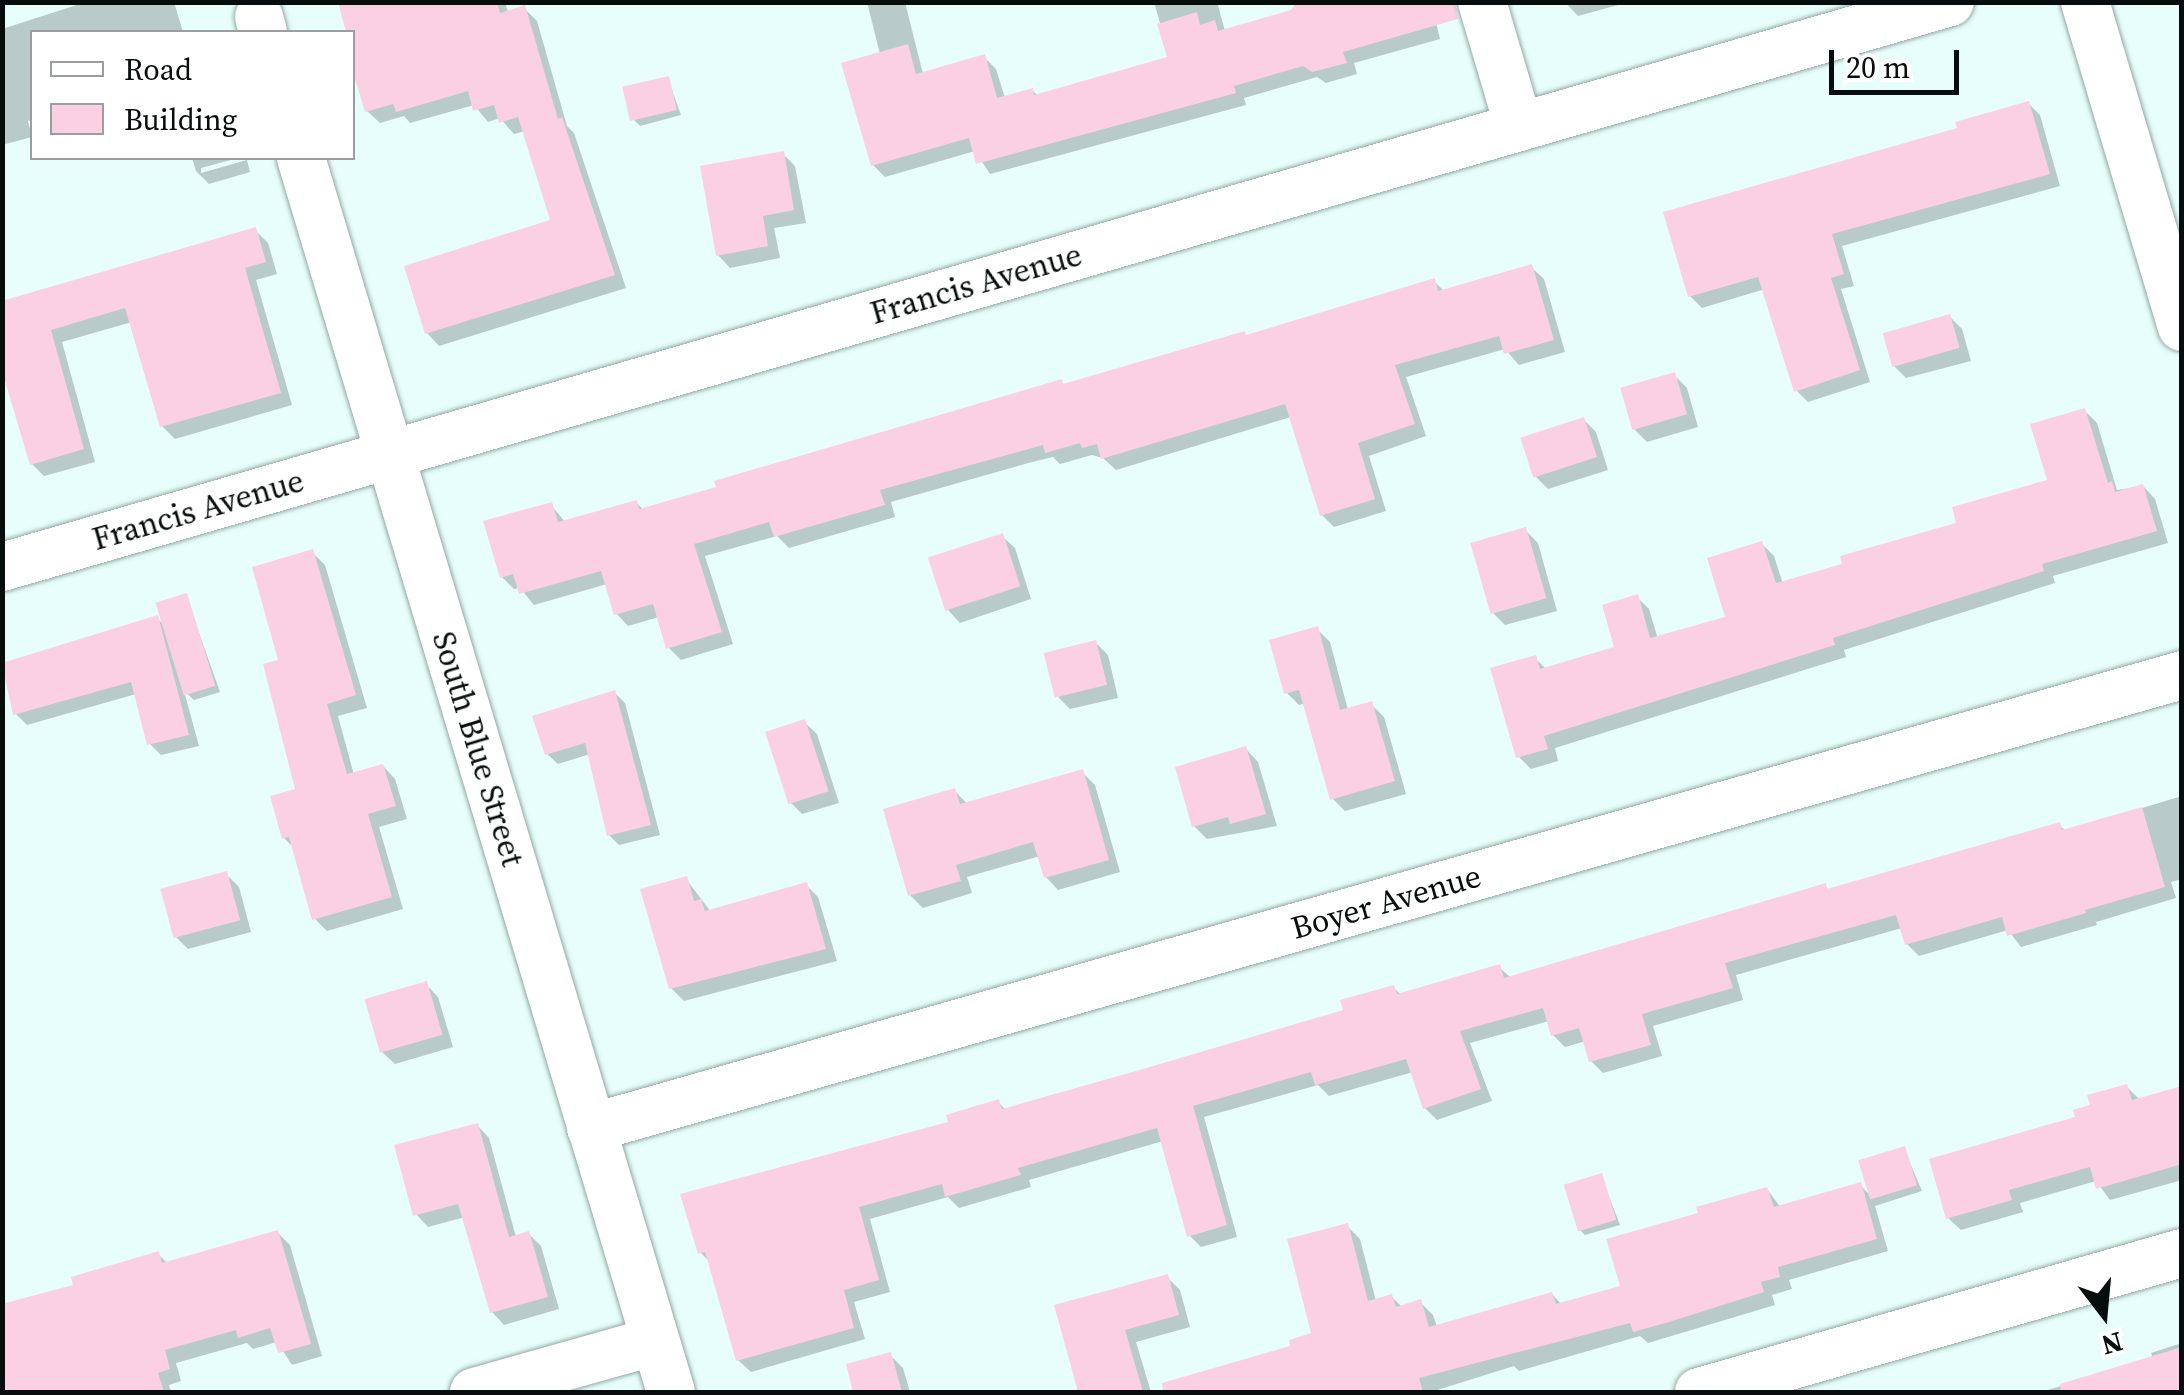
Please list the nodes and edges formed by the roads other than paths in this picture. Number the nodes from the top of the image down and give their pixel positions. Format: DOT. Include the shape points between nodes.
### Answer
graph roads {
  1 [pos="1482,2"];
  2 [pos="1950,2"];
  3 [pos="2085,2"];
  4 [pos="1520,127"];
  5 [pos="302,160"];
  6 [pos="2182,327"];
  7 [pos="389,454"];
  8 [pos="2,567"];
  9 [pos="2182,675"];
  10 [pos="591,1128"];
  11 [pos="2182,1254"];
  12 [pos="655,1341"];
  13 [pos="474,1392"];
  14 [pos="671,1392"];
  15 [pos="1699,1392"];
  1 -- 4 [label="street"];
  2 -- 4 [label="street, Francis Avenue"];
  3 -- 6 [label="street"];
  4 -- 7 [label="street, Francis Avenue"];
  5 -- 7 [label="street, South Blue Street"];
  7 -- 8 [label="street, Francis Avenue"];
  7 -- 10 [label="street, South Blue Street"];
  9 -- 10 [label="street, Boyer Avenue"];
  10 -- 12 [label="street, South Blue Street"];
  11 -- 15 [label="street"];
  12 -- 13 [label="street"];
  12 -- 14 [label="street, South Blue Street"];
}
